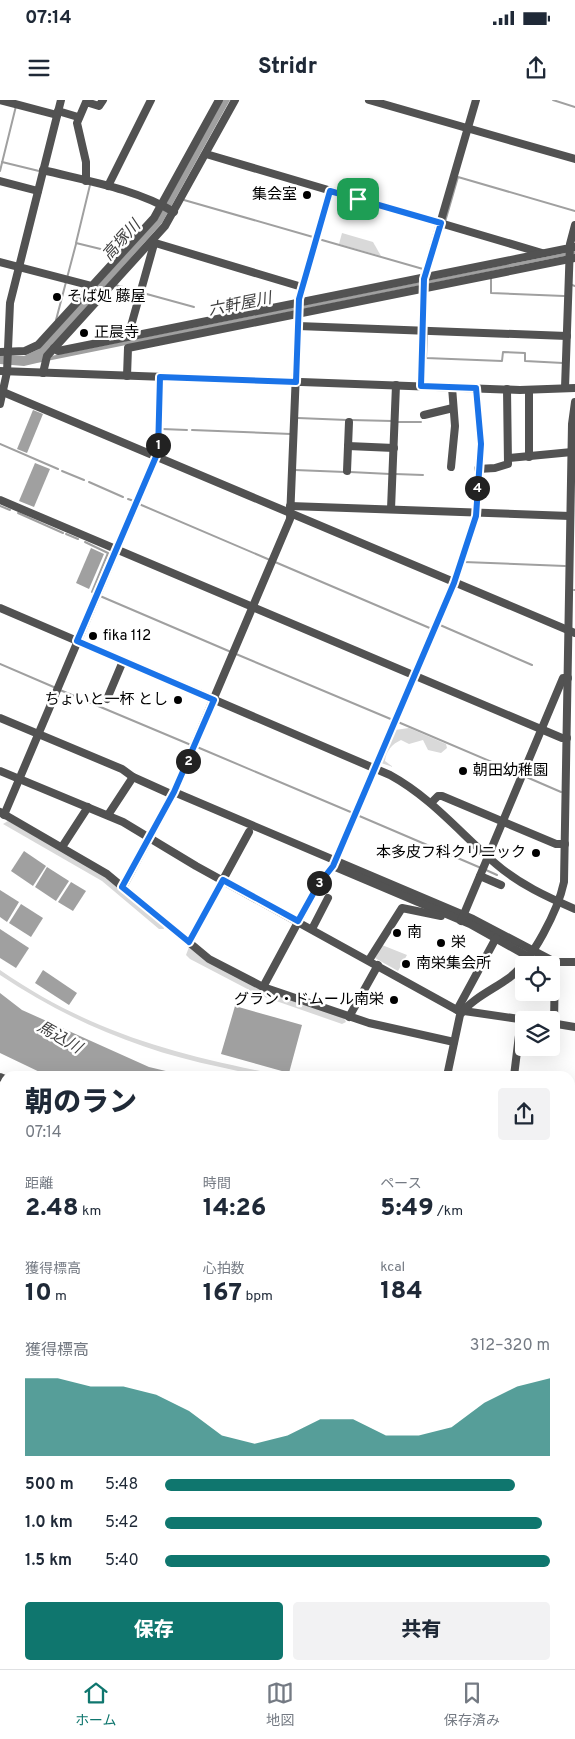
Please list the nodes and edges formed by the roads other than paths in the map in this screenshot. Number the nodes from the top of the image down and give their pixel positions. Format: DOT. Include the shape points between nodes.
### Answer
graph roads {
  1 [pos="0,100"];
  2 [pos="61,100"];
  3 [pos="103,100"];
  4 [pos="151,100"];
  5 [pos="219,100"];
  6 [pos="235,100"];
  7 [pos="370,100"];
  8 [pos="476,100"];
  9 [pos="58,113"];
  10 [pos="78,117"];
  11 [pos="468,128"];
  12 [pos="206,154"];
  13 [pos="575,159"];
  14 [pos="43,170"];
  15 [pos="0,181"];
  16 [pos="86,181"];
  17 [pos="108,186"];
  18 [pos="38,191"];
  19 [pos="330,191"];
  20 [pos="163,205"];
  21 [pos="173,211"];
  22 [pos="441,223"];
  23 [pos="575,226"];
  24 [pos="153,243"];
  25 [pos="571,253"];
  26 [pos="542,254"];
  27 [pos="0,262"];
  28 [pos="19,267"];
  29 [pos="424,283"];
  30 [pos="572,283"];
  31 [pos="92,286"];
  32 [pos="302,287"];
  33 [pos="298,308"];
  34 [pos="298,326"];
  35 [pos="423,330"];
  36 [pos="567,336"];
  37 [pos="130,337"];
  38 [pos="54,348"];
  39 [pos="5,352"];
  40 [pos="5,370"];
  41 [pos="43,373"];
  42 [pos="127,376"];
  43 [pos="160,377"];
  44 [pos="296,382"];
  45 [pos="396,385"];
  46 [pos="421,386"];
  47 [pos="452,387"];
  48 [pos="476,388"];
  49 [pos="564,388"];
  50 [pos="575,388"];
  51 [pos="507,389"];
  52 [pos="529,390"];
  53 [pos="2,392"];
  54 [pos="575,402"];
  55 [pos="0,404"];
  56 [pos="453,408"];
  57 [pos="424,415"];
  58 [pos="349,422"];
  59 [pos="348,446"];
  60 [pos="394,448"];
  61 [pos="572,452"];
  62 [pos="156,456"];
  63 [pos="529,457"];
  64 [pos="509,458"];
  65 [pos="451,467"];
  66 [pos="478,469"];
  67 [pos="347,470"];
  68 [pos="573,479"];
  69 [pos="0,500"];
  70 [pos="391,509"];
  71 [pos="290,510"];
  72 [pos="476,512"];
  73 [pos="570,516"];
  74 [pos="117,549"];
  75 [pos="572,550"];
  76 [pos="454,583"];
  77 [pos="253,607"];
  78 [pos="0,608"];
  79 [pos="572,632"];
  80 [pos="77,641"];
  81 [pos="123,661"];
  82 [pos="414,675"];
  83 [pos="568,678"];
  84 [pos="107,699"];
  85 [pos="214,700"];
  86 [pos="0,718"];
  87 [pos="542,729"];
  88 [pos="39,734"];
  89 [pos="570,736"];
  90 [pos="374,768"];
  91 [pos="0,771"];
  92 [pos="133,778"];
  93 [pos="20,779"];
  94 [pos="174,794"];
  95 [pos="431,803"];
  96 [pos="88,807"];
  97 [pos="2,813"];
  98 [pos="108,815"];
  99 [pos="502,822"];
  100 [pos="249,832"];
  101 [pos="565,835"];
  102 [pos="574,835"];
  103 [pos="150,838"];
  104 [pos="565,844"];
  105 [pos="62,848"];
  106 [pos="488,856"];
  107 [pos="334,863"];
  108 [pos="480,876"];
  109 [pos="223,880"];
  110 [pos="501,885"];
  111 [pos="122,887"];
  112 [pos="328,898"];
  113 [pos="558,902"];
  114 [pos="575,909"];
  115 [pos="449,916"];
  116 [pos="462,918"];
  117 [pos="298,921"];
  118 [pos="312,929"];
  119 [pos="496,938"];
  120 [pos="189,942"];
  121 [pos="531,954"];
  122 [pos="537,956"];
  123 [pos="369,960"];
  124 [pos="560,962"];
  125 [pos="575,962"];
  126 [pos="378,965"];
  127 [pos="263,987"];
  128 [pos="460,1011"];
  129 [pos="349,1017"];
  130 [pos="515,1019"];
  131 [pos="560,1025"];
  132 [pos="575,1027"];
  133 [pos="454,1042"];
  134 [pos="518,1056"];
  135 [pos="448,1071"];
  136 [pos="515,1071"];
  1 -- 9 [label="street"];
  2 -- 9 [label="street"];
  3 -- 10 [label="street" via="99,106 86,102"];
  4 -- 17 [label="street"];
  5 -- 20 [label="street"];
  6 -- 12 [label="street"];
  7 -- 11 [label="street"];
  8 -- 11 [label="street"];
  9 -- 10 [label="street"];
  9 -- 14 [label="street"];
  10 -- 16 [label="street"];
  11 -- 13 [label="street"];
  11 -- 22 [label="street"];
  12 -- 19 [label="street"];
  12 -- 21 [label="street"];
  14 -- 16 [label="street"];
  14 -- 18 [label="street"];
  15 -- 18 [label="street"];
  16 -- 17 [label="street"];
  17 -- 20 [label="street"];
  18 -- 28 [label="street"];
  19 -- 22 [label="street"];
  19 -- 32 [label="street"];
  20 -- 21 [label="street"];
  20 -- 31 [label="street"];
  21 -- 24 [label="street"];
  22 -- 26 [label="street"];
  22 -- 29 [label="street"];
  23 -- 25 [label="street"];
  24 -- 32 [label="street"];
  24 -- 37 [label="street"];
  24 -- 38 [label="street"];
  25 -- 26 [label="street"];
  25 -- 29 [label="street"];
  25 -- 30 [label="street"];
  26 -- 29 [label="street"];
  27 -- 28 [label="street"];
  28 -- 31 [label="street"];
  28 -- 39 [label="street" via="9,308"];
  29 -- 33 [label="street"];
  29 -- 35 [label="street"];
  30 -- 36 [label="street"];
  31 -- 39 [label="street" via="38,345 25,351"];
  32 -- 33 [label="street"];
  33 -- 34 [label="street"];
  33 -- 37 [label="street"];
  33 -- 42 [label="street" via="128,348"];
  34 -- 35 [label="street"];
  34 -- 44 [label="street"];
  35 -- 36 [label="street"];
  35 -- 46 [label="street"];
  36 -- 49 [label="street"];
  37 -- 38 [label="street" via="58,351"];
  38 -- 41 [label="street" via="44,363"];
  39 -- 40 [label="street"];
  40 -- 41 [label="street"];
  40 -- 53 [label="street"];
  41 -- 42 [label="street"];
  42 -- 43 [label="street"];
  43 -- 44 [label="street"];
  43 -- 62 [label="street"];
  44 -- 45 [label="street"];
  44 -- 71 [label="street"];
  45 -- 46 [label="street"];
  45 -- 60 [label="street"];
  46 -- 47 [label="street"];
  47 -- 48 [label="street"];
  47 -- 56 [label="street"];
  48 -- 51 [label="street"];
  48 -- 66 [label="street" via="481,437"];
  49 -- 50 [label="street"];
  49 -- 52 [label="street"];
  51 -- 52 [label="street"];
  51 -- 64 [label="street"];
  52 -- 63 [label="street"];
  53 -- 55 [label="street"];
  53 -- 62 [label="street"];
  54 -- 61 [label="street"];
  56 -- 57 [label="street"];
  56 -- 65 [label="street" via="455,431"];
  58 -- 59 [label="street"];
  59 -- 60 [label="street"];
  59 -- 67 [label="street"];
  60 -- 70 [label="street"];
  61 -- 63 [label="street"];
  61 -- 68 [label="street"];
  62 -- 71 [label="street"];
  62 -- 74 [label="street"];
  63 -- 64 [label="street"];
  64 -- 66 [label="street" via="504,466"];
  66 -- 72 [label="street"];
  68 -- 73 [label="street"];
  69 -- 74 [label="street"];
  70 -- 71 [label="street"];
  70 -- 72 [label="street"];
  71 -- 76 [label="street"];
  71 -- 77 [label="street" via="290,519"];
  72 -- 73 [label="street"];
  72 -- 76 [label="street"];
  73 -- 75 [label="street"];
  74 -- 77 [label="street"];
  74 -- 80 [label="street"];
  75 -- 79 [label="street"];
  76 -- 79 [label="street"];
  76 -- 82 [label="street"];
  77 -- 82 [label="street"];
  77 -- 85 [label="street"];
  78 -- 80 [label="street"];
  79 -- 83 [label="street"];
  80 -- 81 [label="street"];
  80 -- 88 [label="street"];
  81 -- 84 [label="street"];
  81 -- 85 [label="street"];
  82 -- 87 [label="street"];
  82 -- 90 [label="street"];
  83 -- 87 [label="street" via="563,678"];
  83 -- 89 [label="street"];
  85 -- 90 [label="street"];
  85 -- 94 [label="street"];
  86 -- 88 [label="street"];
  87 -- 89 [label="street"];
  87 -- 99 [label="street"];
  88 -- 92 [label="street" via="122,769"];
  88 -- 93 [label="street"];
  89 -- 101 [label="street"];
  90 -- 95 [label="street" via="405,784"];
  90 -- 107 [label="street"];
  91 -- 93 [label="street"];
  92 -- 94 [label="street"];
  92 -- 98 [label="street"];
  93 -- 96 [label="street"];
  93 -- 97 [label="street"];
  94 -- 103 [label="street"];
  94 -- 107 [label="street"];
  95 -- 99 [label="street" via="442,796"];
  95 -- 106 [label="street"];
  96 -- 98 [label="street"];
  96 -- 105 [label="street"];
  97 -- 105 [label="street"];
  98 -- 103 [label="street"];
  99 -- 104 [label="street" via="556,844"];
  99 -- 106 [label="street"];
  100 -- 109 [label="street"];
  101 -- 102 [label="street"];
  101 -- 104 [label="street"];
  103 -- 109 [label="street"];
  103 -- 111 [label="street"];
  104 -- 113 [label="street" via="564,882"];
  105 -- 111 [label="street" via="107,874"];
  106 -- 108 [label="street"];
  106 -- 113 [label="street" via="523,884"];
  107 -- 115 [label="street"];
  107 -- 116 [label="street"];
  107 -- 117 [label="street"];
  108 -- 110 [label="street"];
  108 -- 116 [label="street"];
  109 -- 117 [label="street"];
  109 -- 120 [label="street"];
  111 -- 120 [label="street"];
  112 -- 118 [label="street"];
  113 -- 114 [label="street"];
  113 -- 121 [label="street"];
  115 -- 116 [label="street"];
  115 -- 123 [label="street" via="402,908"];
  116 -- 119 [label="street"];
  116 -- 121 [label="street"];
  117 -- 118 [label="street"];
  117 -- 127 [label="street"];
  118 -- 123 [label="street"];
  119 -- 121 [label="street"];
  119 -- 128 [label="street"];
  120 -- 127 [label="street" via="209,959"];
  121 -- 122 [label="street"];
  121 -- 128 [label="street" via="512,976"];
  123 -- 126 [label="street"];
  124 -- 125 [label="street"];
  126 -- 128 [label="street"];
  126 -- 129 [label="street"];
  127 -- 129 [label="street"];
  128 -- 130 [label="street"];
  128 -- 133 [label="street"];
  129 -- 133 [label="street"];
  131 -- 132 [label="street"];
  133 -- 135 [label="street"];
  134 -- 136 [label="street"];
}
